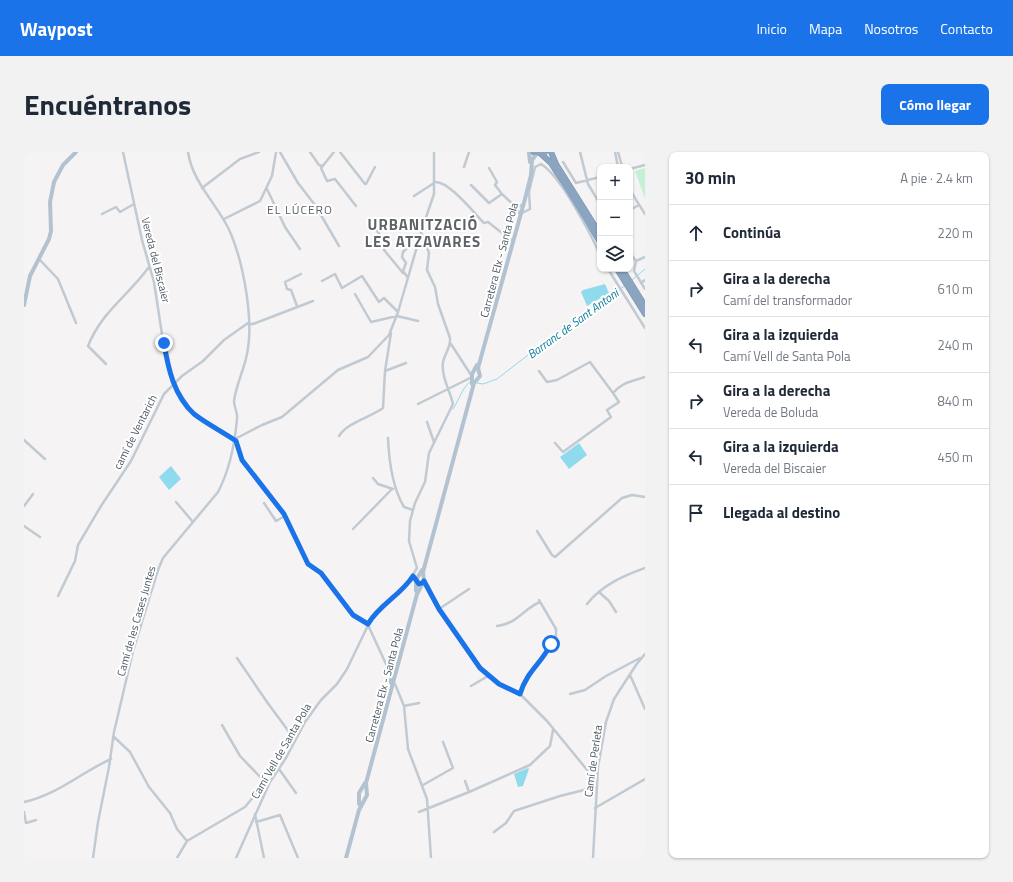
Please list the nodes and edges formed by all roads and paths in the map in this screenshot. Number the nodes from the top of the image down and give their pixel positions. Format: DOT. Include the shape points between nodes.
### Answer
graph roads {
  1 [pos="76,152"];
  2 [pos="123,152"];
  3 [pos="188,152"];
  4 [pos="259,152"];
  5 [pos="276,152"];
  6 [pos="280,152"];
  7 [pos="310,152"];
  8 [pos="334,152"];
  9 [pos="340,152"];
  10 [pos="434,152"];
  11 [pos="469,152"];
  12 [pos="529,152"];
  13 [pos="551,152"];
  14 [pos="580,152"];
  15 [pos="616,152"];
  16 [pos="539,153"];
  17 [pos="563,162"];
  18 [pos="620,164"];
  19 [pos="645,165"];
  20 [pos="323,166"];
  21 [pos="375,166"];
  22 [pos="464,167"];
  23 [pos="489,168"];
  24 [pos="633,168"];
  25 [pos="597,178"];
  26 [pos="587,180"];
  27 [pos="435,182"];
  28 [pos="471,185"];
  29 [pos="202,188"];
  30 [pos="266,189"];
  31 [pos="502,194"];
  32 [pos="633,195"];
  33 [pos="414,196"];
  34 [pos="525,199"];
  35 [pos="598,200"];
  36 [pos="134,204"];
  37 [pos="639,205"];
  38 [pos="356,206"];
  39 [pos="519,206"];
  40 [pos="633,208"];
  41 [pos="524,210"];
  42 [pos="520,213"];
  43 [pos="102,214"];
  44 [pos="645,214"];
  45 [pos="224,219"];
  46 [pos="371,223"];
  47 [pos="597,229"];
  48 [pos="421,232"];
  49 [pos="597,237"];
  50 [pos="511,240"];
  51 [pos="339,246"];
  52 [pos="597,247"];
  53 [pos="407,248"];
  54 [pos="300,250"];
  55 [pos="633,257"];
  56 [pos="645,257"];
  57 [pos="39,259"];
  58 [pos="636,261"];
  59 [pos="150,267"];
  60 [pos="610,272"];
  61 [pos="620,272"];
  62 [pos="623,272"];
  63 [pos="403,273"];
  64 [pos="302,274"];
  65 [pos="408,278"];
  66 [pos="645,280"];
  67 [pos="322,281"];
  68 [pos="627,281"];
  69 [pos="641,283"];
  70 [pos="26,287"];
  71 [pos="631,288"];
  72 [pos="645,289"];
  73 [pos="355,294"];
  74 [pos="313,301"];
  75 [pos="24,305"];
  76 [pos="297,306"];
  77 [pos="645,306"];
  78 [pos="398,312"];
  79 [pos="645,314"];
  80 [pos="397,316"];
  81 [pos="418,321"];
  82 [pos="76,323"];
  83 [pos="248,324"];
  84 [pos="645,328"];
  85 [pos="392,329"];
  86 [pos="450,344"];
  87 [pos="406,363"];
  88 [pos="106,364"];
  89 [pos="384,371"];
  90 [pos="477,371"];
  91 [pos="539,371"];
  92 [pos="473,377"];
  93 [pos="645,377"];
  94 [pos="174,384"];
  95 [pos="449,390"];
  96 [pos="613,393"];
  97 [pos="418,404"];
  98 [pos="427,422"];
  99 [pos="339,436"];
  100 [pos="388,438"];
  101 [pos="24,440"];
  102 [pos="234,440"];
  103 [pos="434,442"];
  104 [pos="555,443"];
  105 [pos="44,459"];
  106 [pos="373,478"];
  107 [pos="394,489"];
  108 [pos="33,494"];
  109 [pos="645,497"];
  110 [pos="176,502"];
  111 [pos="264,503"];
  112 [pos="24,506"];
  113 [pos="413,510"];
  114 [pos="285,516"];
  115 [pos="193,522"];
  116 [pos="24,526"];
  117 [pos="353,529"];
  118 [pos="537,531"];
  119 [pos="40,537"];
  120 [pos="645,568"];
  121 [pos="419,578"];
  122 [pos="469,589"];
  123 [pos="599,592"];
  124 [pos="58,596"];
  125 [pos="587,604"];
  126 [pos="439,609"];
  127 [pos="616,612"];
  128 [pos="368,624"];
  129 [pos="497,626"];
  130 [pos="645,654"];
  131 [pos="642,657"];
  132 [pos="237,658"];
  133 [pos="630,675"];
  134 [pos="488,676"];
  135 [pos="394,677"];
  136 [pos="393,684"];
  137 [pos="471,686"];
  138 [pos="520,694"];
  139 [pos="570,694"];
  140 [pos="419,703"];
  141 [pos="404,706"];
  142 [pos="645,709"];
  143 [pos="222,725"];
  144 [pos="553,730"];
  145 [pos="113,736"];
  146 [pos="295,740"];
  147 [pos="443,742"];
  148 [pos="111,759"];
  149 [pos="280,769"];
  150 [pos="645,778"];
  151 [pos="465,781"];
  152 [pos="270,782"];
  153 [pos="597,782"];
  154 [pos="266,783"];
  155 [pos="423,785"];
  156 [pos="596,787"];
  157 [pos="364,791"];
  158 [pos="469,792"];
  159 [pos="296,793"];
  160 [pos="362,797"];
  161 [pos="24,802"];
  162 [pos="429,808"];
  163 [pos="594,808"];
  164 [pos="24,812"];
  165 [pos="419,812"];
  166 [pos="255,813"];
  167 [pos="36,820"];
  168 [pos="256,822"];
  169 [pos="494,832"];
  170 [pos="187,841"];
  171 [pos="93,858"];
  172 [pos="177,858"];
  173 [pos="236,858"];
  174 [pos="264,858"];
  175 [pos="298,858"];
  176 [pos="346,858"];
  177 [pos="431,858"];
  178 [pos="592,858"];
  1 -- 57 [label="main road" via="63,165 54,182 50,202 51,231 47,247"];
  2 -- 36 [label="street, Vereda del Biscaier"];
  3 -- 29 [label="street, Camí de les Cases Juntes" via="189,162"];
  4 -- 29 [label="street" via="240,159"];
  5 -- 30 [label="street" via="272,176"];
  6 -- 51 [label="street"];
  7 -- 20 [label="street" via="319,165"];
  8 -- 20 [label="street"];
  9 -- 21 [label="street" via="364,184"];
  10 -- 27 [label="street"];
  11 -- 22 [label="street"];
  12 -- 39 [label="main road, Carretera Elx - Santa Pola" via="530,169"];
  13 -- 47 [label="highway"];
  14 -- 26 [label="street"];
  15 -- 18 [label="street"];
  16 -- 34 [label="main road, Carretera Elx - Santa Pola" via="532,160"];
  16 -- 49 [label="highway" via="551,163"];
  17 -- 26 [label="street" via="577,183"];
  19 -- 24 [label="street"];
  20 -- 38 [label="street" via="327,181 335,179"];
  23 -- 31 [label="street" via="497,182 495,185"];
  25 -- 26 [label="street"];
  26 -- 35 [label="street"];
  27 -- 33 [label="street"];
  27 -- 48 [label="street" via="434,194"];
  27 -- 50 [label="street" via="444,184 484,223 488,222"];
  28 -- 31 [label="street" via="489,203"];
  29 -- 45 [label="street, Camí de les Cases Juntes"];
  30 -- 45 [label="street" via="256,204"];
  30 -- 54 [label="street"];
  31 -- 39 [label="street"];
  32 -- 37 [label="street"];
  34 -- 41 [label="street"];
  34 -- 42 [label="main road, Carretera Elx - Santa Pola"];
  36 -- 43 [label="street" via="120,212 116,207"];
  36 -- 59 [label="street, Vereda del Biscaier"];
  37 -- 40 [label="street"];
  37 -- 44 [label="street"];
  39 -- 42 [label="main road, Carretera Elx - Santa Pola"];
  41 -- 42 [label="street"];
  41 -- 52 [label="street" via="530,209 529,192 536,167 541,164 572,202"];
  42 -- 50 [label="main road, Carretera Elx - Santa Pola"];
  42 -- 90 [label="main road, Carretera Elx - Santa Pola"];
  45 -- 83 [label="street, Camí de les Cases Juntes" via="244,277"];
  46 -- 63 [label="street" via="387,244 384,250 386,254"];
  48 -- 65 [label="street"];
  48 -- 86 [label="street" via="429,253 428,270 449,333"];
  50 -- 90 [label="main road, Carretera Elx - Santa Pola"];
  53 -- 63 [label="street" via="402,257 406,264"];
  55 -- 58 [label="street"];
  56 -- 58 [label="street"];
  57 -- 70 [label="main road"];
  57 -- 82 [label="street" via="58,278"];
  58 -- 69 [label="street" via="634,272"];
  59 -- 88 [label="street" via="106,314 94,332 88,346"];
  59 -- 94 [label="street, Vereda del Biscaier" via="159,303 165,354"];
  60 -- 84 [label="street"];
  61 -- 68 [label="highway"];
  62 -- 68 [label="highway"];
  63 -- 65 [label="street"];
  64 -- 76 [label="street" via="285,282"];
  65 -- 78 [label="street"];
  66 -- 69 [label="street"];
  67 -- 78 [label="street" via="335,274 342,288 362,276 379,302 384,298"];
  68 -- 71 [label="highway"];
  69 -- 72 [label="street"];
  70 -- 75 [label="main road"];
  71 -- 77 [label="highway"];
  71 -- 79 [label="highway"];
  73 -- 80 [label="street" via="371,322"];
  74 -- 76 [label="street, camí de Ventarich"];
  76 -- 83 [label="street, camí de Ventarich"];
  78 -- 80 [label="street"];
  80 -- 81 [label="street"];
  80 -- 85 [label="street"];
  83 -- 94 [label="street, camí de Ventarich" via="224,340"];
  83 -- 102 [label="street, Camí de les Cases Juntes" via="248,353 234,402 237,417"];
  85 -- 89 [label="street"];
  85 -- 102 [label="street" via="384,342 368,357 338,370 282,417"];
  86 -- 92 [label="street"];
  86 -- 95 [label="street" via="443,368"];
  87 -- 89 [label="street"];
  89 -- 99 [label="street" via="383,408 343,429"];
  90 -- 92 [label="main road"];
  90 -- 92 [label="main road" via="480,376"];
  91 -- 96 [label="street" via="547,382 557,380 590,362"];
  92 -- 95 [label="street"];
  92 -- 121 [label="main road, Carretera Elx - Santa Pola"];
  93 -- 96 [label="street" via="626,382"];
  94 -- 102 [label="street, Vereda del Biscaier" via="193,413"];
  94 -- 124 [label="street, camí de Ventarich" via="164,394 131,461 82,537 76,550 75,561"];
  95 -- 97 [label="street"];
  95 -- 103 [label="street" via="453,408"];
  96 -- 104 [label="street" via="619,402 607,410 611,417 563,452"];
  98 -- 103 [label="street"];
  100 -- 107 [label="street"];
  101 -- 105 [label="street"];
  102 -- 114 [label="street" via="242,460"];
  102 -- 115 [label="street, Camí de les Cases Juntes" via="224,482"];
  103 -- 113 [label="street" via="427,461 425,482"];
  106 -- 107 [label="street" via="378,484"];
  107 -- 113 [label="street" via="404,507"];
  107 -- 117 [label="street"];
  108 -- 112 [label="street"];
  109 -- 118 [label="street" via="632,494 622,498 556,557 552,555"];
  110 -- 115 [label="street"];
  111 -- 114 [label="street" via="276,521"];
  113 -- 121 [label="street" via="409,541"];
  114 -- 128 [label="street" via="308,564 321,573 353,615"];
  115 -- 145 [label="street, Camí de les Cases Juntes" via="161,563 133,650"];
  116 -- 119 [label="street"];
  120 -- 123 [label="street" via="618,579"];
  121 -- 126 [label="street"];
  121 -- 128 [label="street, Camí Vell de Santa Pola" via="408,583 373,615"];
  121 -- 135 [label="main road, Carretera Elx - Santa Pola"];
  122 -- 126 [label="street"];
  123 -- 125 [label="street"];
  123 -- 127 [label="street"];
  126 -- 134 [label="street"];
  128 -- 135 [label="street"];
  128 -- 146 [label="street, Camí Vell de Santa Pola" via="348,669 313,711"];
  129 -- 138 [label="street" via="508,625 539,601 556,629 556,636 547,652 528,674"];
  130 -- 131 [label="street, Camí de Perleta"];
  131 -- 133 [label="street, Camí de Perleta"];
  131 -- 139 [label="street" via="585,690"];
  132 -- 146 [label="street"];
  133 -- 142 [label="street"];
  133 -- 153 [label="street, Camí de Perleta" via="608,713 601,743"];
  134 -- 137 [label="street"];
  134 -- 138 [label="street"];
  135 -- 136 [label="main road, Carretera Elx - Santa Pola" via="397,681"];
  136 -- 141 [label="street" via="402,697"];
  136 -- 157 [label="main road, Carretera Elx - Santa Pola"];
  138 -- 144 [label="street"];
  140 -- 141 [label="street"];
  141 -- 155 [label="street" via="407,744"];
  143 -- 154 [label="street" via="240,756"];
  144 -- 153 [label="street"];
  144 -- 158 [label="street" via="550,746 530,765"];
  145 -- 148 [label="street, Camí de les Cases Juntes"];
  145 -- 170 [label="street" via="130,752 149,787 170,813 177,829"];
  146 -- 149 [label="street, Camí Vell de Santa Pola"];
  147 -- 155 [label="street" via="453,768"];
  148 -- 161 [label="street" via="44,797"];
  148 -- 171 [label="street, Camí de les Cases Juntes"];
  149 -- 152 [label="street, Camí Vell de Santa Pola"];
  149 -- 159 [label="street"];
  150 -- 163 [label="street"];
  151 -- 158 [label="street"];
  152 -- 154 [label="street"];
  152 -- 166 [label="street, Camí Vell de Santa Pola"];
  153 -- 156 [label="street, Camí de Perleta"];
  154 -- 170 [label="street" via="245,807"];
  155 -- 162 [label="street"];
  156 -- 163 [label="street, Camí de Perleta"];
  156 -- 169 [label="street" via="514,811 506,823"];
  157 -- 160 [label="main road" via="367,795"];
  157 -- 160 [label="main road" via="359,793"];
  158 -- 162 [label="street"];
  160 -- 176 [label="main road"];
  162 -- 165 [label="street"];
  162 -- 177 [label="street"];
  163 -- 178 [label="street, Camí de Perleta"];
  164 -- 167 [label="street" via="26,823"];
  166 -- 168 [label="street"];
  166 -- 173 [label="street, Camí Vell de Santa Pola"];
  168 -- 174 [label="street"];
  168 -- 175 [label="street" via="280,815"];
  170 -- 172 [label="street"];
}
